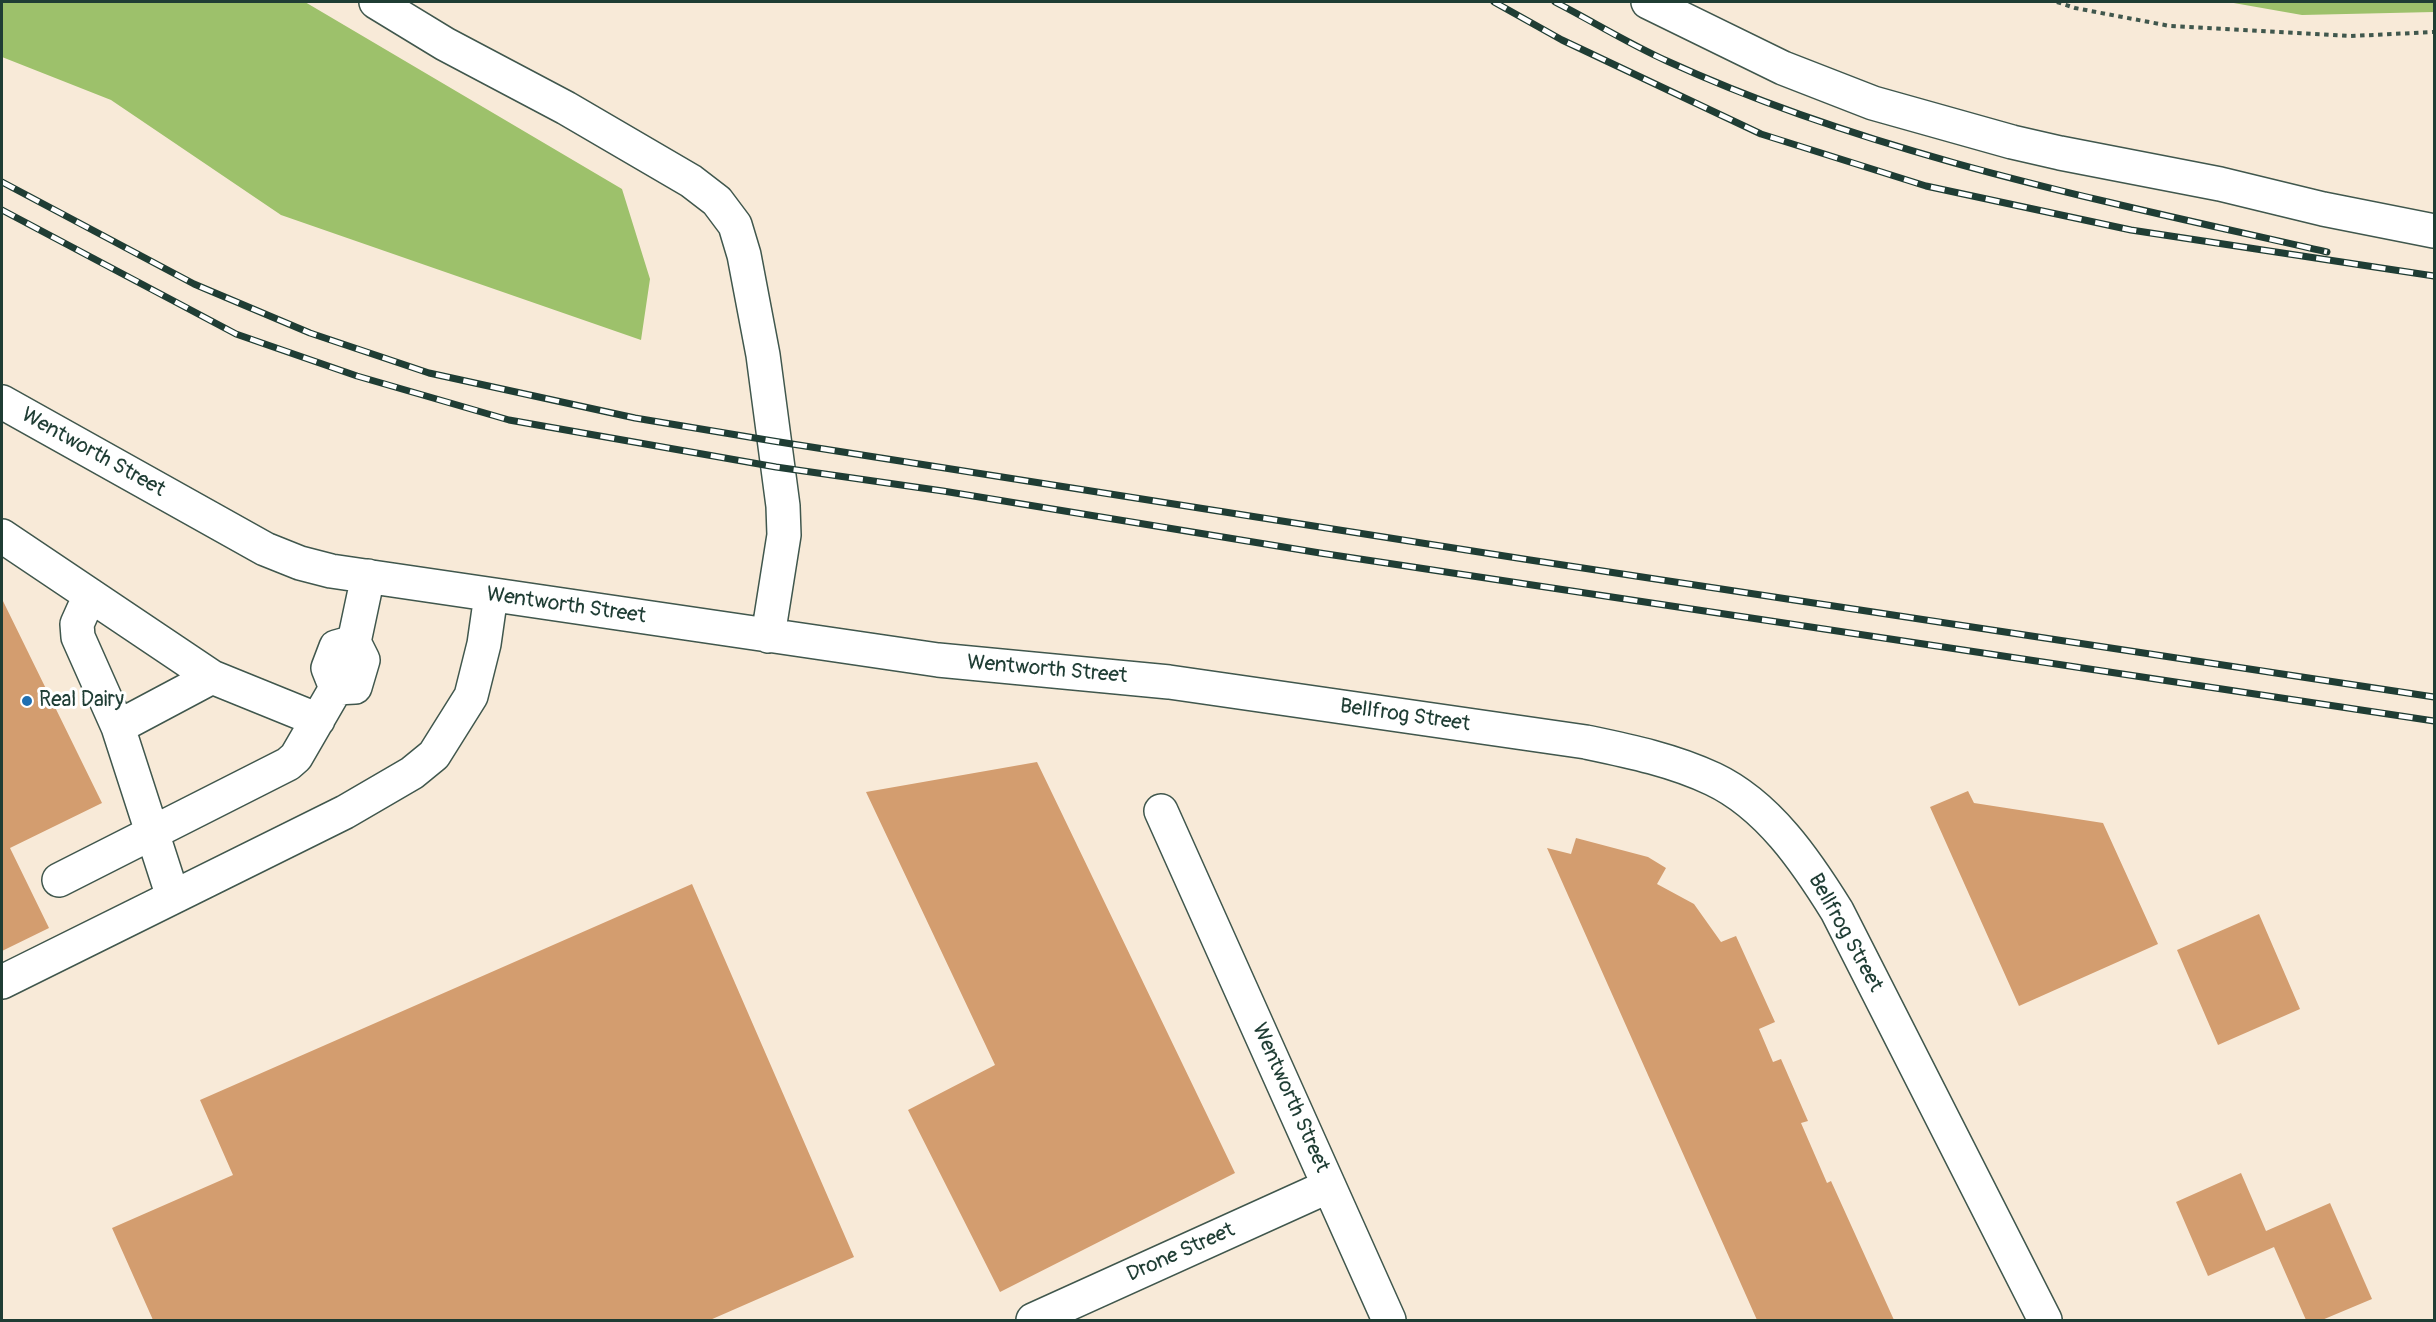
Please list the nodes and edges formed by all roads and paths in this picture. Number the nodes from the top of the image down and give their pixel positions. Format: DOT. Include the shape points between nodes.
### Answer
graph roads {
  1 [pos="376,2"];
  2 [pos="1648,2"];
  3 [pos="2057,2"];
  4 [pos="2434,32"];
  5 [pos="2434,231"];
  6 [pos="2,402"];
  7 [pos="2,536"];
  8 [pos="368,576"];
  9 [pos="90,595"];
  10 [pos="492,595"];
  11 [pos="768,636"];
  12 [pos="212,677"];
  13 [pos="1169,682"];
  14 [pos="318,720"];
  15 [pos="118,727"];
  16 [pos="1161,811"];
  17 [pos="153,833"];
  18 [pos="59,880"];
  19 [pos="173,897"];
  20 [pos="2,982"];
  21 [pos="1329,1186"];
  22 [pos="1033,1320"];
  23 [pos="1389,1320"];
  24 [pos="2045,1320"];
  1 -- 11 [label="street" via="691,180 717,201 735,225 763,354 783,506 784,535"];
  2 -- 5 [label="street" via="1783,68 1873,103 2022,144"];
  3 -- 4 [label="path" via="2170,26 2351,36"];
  6 -- 8 [label="street, Wentworth Street" via="265,549 332,571"];
  7 -- 9 [label="street"];
  8 -- 10 [label="street, Wentworth Street"];
  8 -- 14 [label="street" via="354,642 363,660 355,687 336,688"];
  9 -- 12 [label="street"];
  9 -- 15 [label="street" via="77,624 78,637"];
  10 -- 11 [label="street, Wentworth Street"];
  10 -- 19 [label="street" via="471,696 434,755 412,773 345,812"];
  11 -- 13 [label="street, Wentworth Street" via="938,660"];
  12 -- 14 [label="street"];
  12 -- 15 [label="street"];
  13 -- 24 [label="street, Bellfrog Street" via="1631,751 1715,779 1749,802 1783,835 1837,911"];
  14 -- 17 [label="street" via="288,764"];
  15 -- 17 [label="street"];
  16 -- 21 [label="street, Wentworth Street"];
  17 -- 18 [label="street"];
  17 -- 19 [label="street"];
  19 -- 20 [label="street"];
  21 -- 22 [label="street, Drone Street"];
  21 -- 23 [label="street, Wentworth Street"];
}
